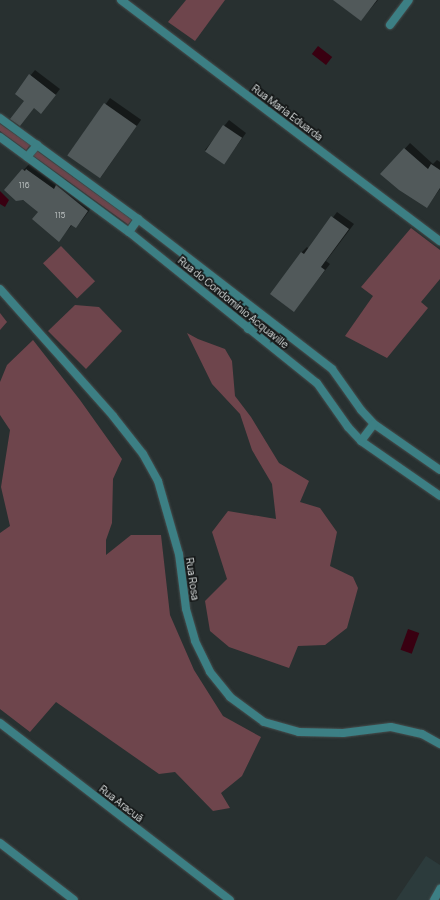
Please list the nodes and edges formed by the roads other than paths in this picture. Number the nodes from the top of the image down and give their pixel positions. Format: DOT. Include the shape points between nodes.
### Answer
graph roads {
  1 [pos="121,0"];
  2 [pos="409,0"];
  3 [pos="390,25"];
  4 [pos="0,118"];
  5 [pos="0,137"];
  6 [pos="37,145"];
  7 [pos="27,157"];
  8 [pos="138,219"];
  9 [pos="129,232"];
  10 [pos="440,241"];
  11 [pos="0,289"];
  12 [pos="259,313"];
  13 [pos="248,329"];
  14 [pos="374,424"];
  15 [pos="361,440"];
  16 [pos="440,470"];
  17 [pos="440,496"];
  18 [pos="0,723"];
  19 [pos="440,744"];
  20 [pos="0,843"];
  21 [pos="440,890"];
  22 [pos="74,900"];
  23 [pos="230,900"];
  24 [pos="434,900"];
  1 -- 10 [label="street, Rua Maria Eduarda"];
  2 -- 3 [label="street"];
  4 -- 6 [label="street, Rua do Condomínio Acquaville"];
  5 -- 7 [label="street, Rua do Condomínio Acquaville"];
  6 -- 7 [label="street"];
  6 -- 8 [label="street, Rua do Condomínio Acquaville"];
  7 -- 9 [label="street, Rua do Condomínio Acquaville"];
  8 -- 9 [label="street"];
  8 -- 12 [label="street, Rua do Condomínio Acquaville"];
  9 -- 13 [label="street, Rua do Condomínio Acquaville"];
  11 -- 19 [label="street, Rua Rosa" via="113,416 143,454 158,481 179,554 186,609 195,641 210,672 230,697 264,722 299,732 344,733 391,727 422,734"];
  12 -- 13 [label="street"];
  12 -- 14 [label="street, Rua do Condomínio Acquaville" via="332,369"];
  13 -- 15 [label="street, Rua do Condomínio Acquaville" via="317,383 348,427"];
  14 -- 15 [label="street"];
  14 -- 16 [label="street, Rua do Condomínio Acquaville"];
  15 -- 17 [label="street, Rua do Condomínio Acquaville"];
  18 -- 23 [label="street, Rua Aracuã"];
  20 -- 22 [label="street"];
  21 -- 24 [label="street"];
}
